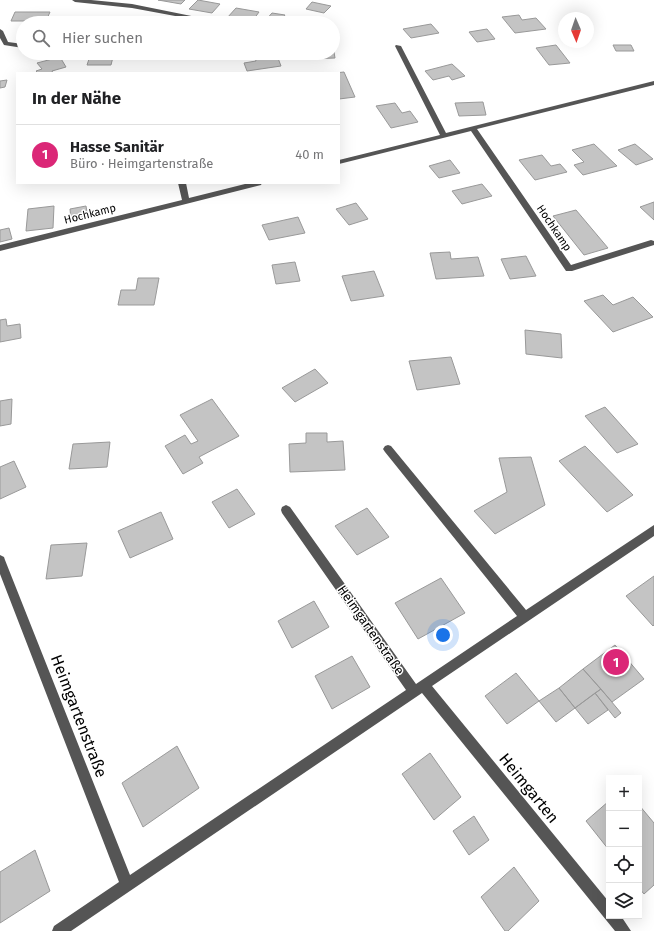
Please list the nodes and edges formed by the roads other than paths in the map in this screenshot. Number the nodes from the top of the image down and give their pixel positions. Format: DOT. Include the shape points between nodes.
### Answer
graph roads {
  1 [pos="75,0"];
  2 [pos="137,0"];
  3 [pos="132,6"];
  4 [pos="186,16"];
  5 [pos="0,31"];
  6 [pos="16,45"];
  7 [pos="398,46"];
  8 [pos="654,83"];
  9 [pos="473,128"];
  10 [pos="444,136"];
  11 [pos="340,162"];
  12 [pos="182,184"];
  13 [pos="254,184"];
  14 [pos="186,201"];
  15 [pos="651,243"];
  16 [pos="0,248"];
  17 [pos="388,449"];
  18 [pos="286,510"];
  19 [pos="654,530"];
  20 [pos="0,560"];
  21 [pos="524,617"];
  22 [pos="419,688"];
  23 [pos="127,885"];
  24 [pos="606,909"];
  25 [pos="614,919"];
  26 [pos="59,931"];
  27 [pos="624,931"];
  1 -- 3 [label="street"];
  2 -- 3 [label="street"];
  3 -- 4 [label="street"];
  5 -- 6 [label="street" via="6,44"];
  7 -- 10 [label="street"];
  8 -- 9 [label="street"];
  9 -- 10 [label="street"];
  9 -- 15 [label="street, Hochkamp" via="569,269"];
  10 -- 11 [label="street"];
  12 -- 14 [label="street"];
  13 -- 14 [label="street, Hochkamp"];
  14 -- 16 [label="street, Hochkamp"];
  17 -- 21 [label="street"];
  18 -- 22 [label="street, Heimgartenstraße"];
  19 -- 21 [label="street"];
  20 -- 23 [label="street, Heimgartenstraße"];
  21 -- 22 [label="street"];
  22 -- 23 [label="street"];
  22 -- 24 [label="street, Heimgarten"];
  23 -- 26 [label="street"];
  25 -- 27 [label="street"];
}
